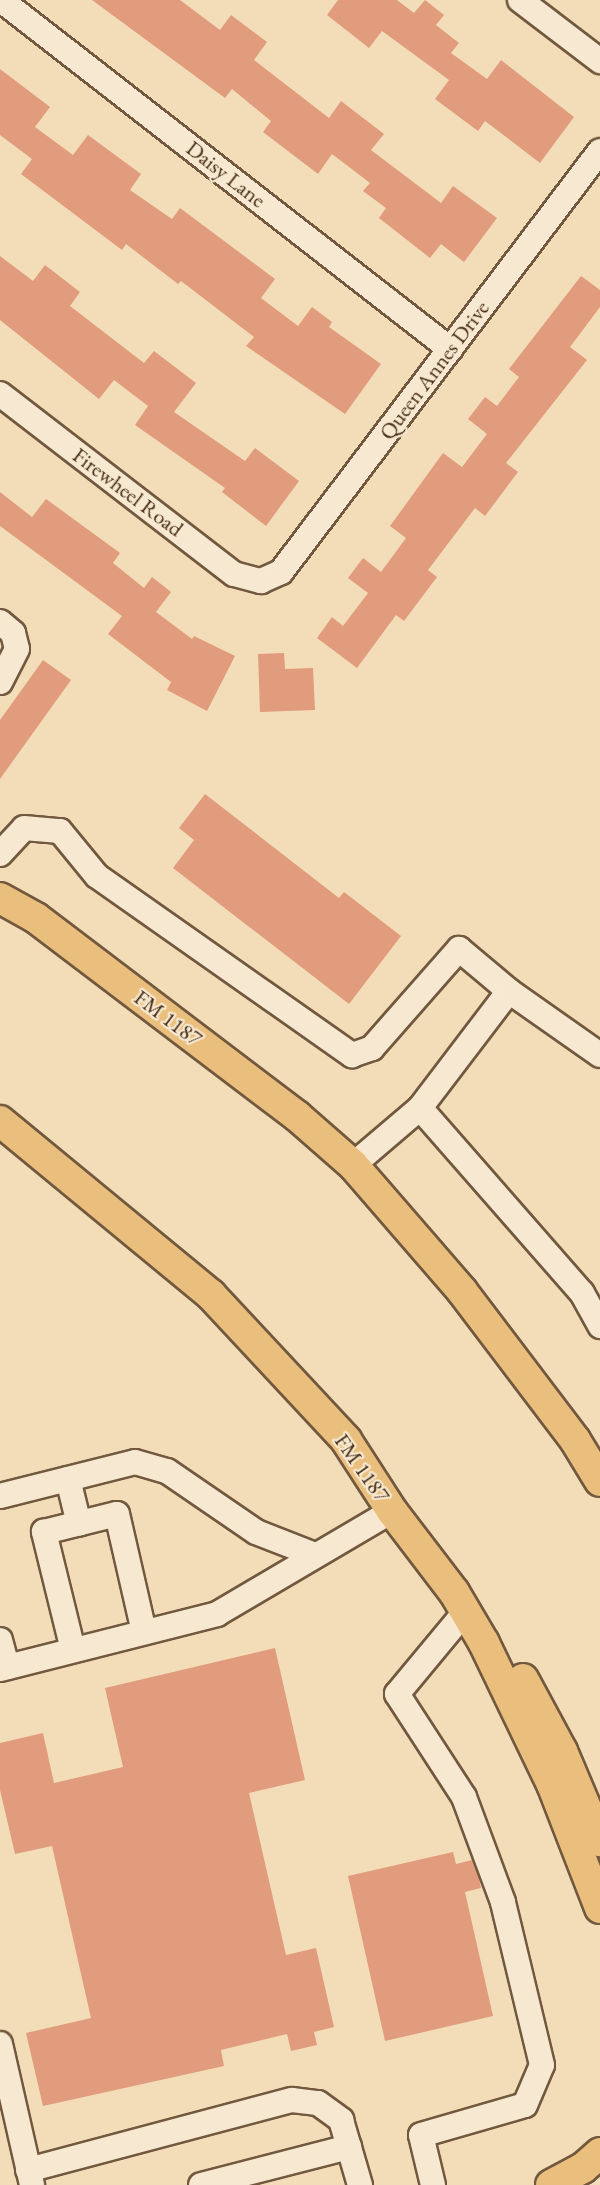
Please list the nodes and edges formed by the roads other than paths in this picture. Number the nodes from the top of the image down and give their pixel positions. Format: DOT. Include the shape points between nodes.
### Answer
graph roads {
  1 [pos="1,0"];
  2 [pos="519,0"];
  3 [pos="600,61"];
  4 [pos="600,151"];
  5 [pos="450,349"];
  6 [pos="0,394"];
  7 [pos="261,581"];
  8 [pos="0,622"];
  9 [pos="0,682"];
  10 [pos="0,854"];
  11 [pos="0,898"];
  12 [pos="509,991"];
  13 [pos="600,1055"];
  14 [pos="420,1108"];
  15 [pos="0,1121"];
  16 [pos="353,1165"];
  17 [pos="591,1288"];
  18 [pos="600,1326"];
  19 [pos="68,1479"];
  20 [pos="600,1481"];
  21 [pos="0,1496"];
  22 [pos="392,1511"];
  23 [pos="79,1524"];
  24 [pos="315,1555"];
  25 [pos="459,1602"];
  26 [pos="144,1632"];
  27 [pos="0,1640"];
  28 [pos="73,1650"];
  29 [pos="3,1668"];
  30 [pos="600,1841"];
  31 [pos="600,1908"];
  32 [pos="1,2056"];
  33 [pos="9,2128"];
  34 [pos="349,2147"];
  35 [pos="600,2153"];
  36 [pos="30,2177"];
  37 [pos="600,2182"];
  38 [pos="201,2185"];
  39 [pos="360,2185"];
  40 [pos="433,2185"];
  41 [pos="551,2185"];
  42 [pos="590,2185"];
  1 -- 5 [label="street, Daisy Lane"];
  2 -- 3 [label="street"];
  4 -- 5 [label="street, Queen Annes Drive"];
  5 -- 7 [label="street, Queen Annes Drive" via="281,572"];
  6 -- 7 [label="street, Firewheel Road" via="234,574"];
  8 -- 9 [label="street" via="13,633 17,649"];
  10 -- 12 [label="street" via="24,828 60,831 97,876 352,1055 372,1048 459,949"];
  11 -- 16 [label="main road, FM 1187 / FM 1187" via="36,918 242,1074"];
  12 -- 13 [label="street"];
  12 -- 14 [label="street"];
  14 -- 16 [label="street"];
  14 -- 17 [label="street"];
  15 -- 22 [label="main road, FM 1187 / FM 1187" via="211,1295 346,1440"];
  16 -- 20 [label="main road, FM 1187 / FM 1187" via="462,1291 574,1440"];
  17 -- 18 [label="street"];
  19 -- 21 [label="street"];
  19 -- 23 [label="street"];
  19 -- 24 [label="street" via="135,1462 167,1471 256,1532"];
  22 -- 24 [label="street"];
  22 -- 25 [label="main road, FM 1187 / FM 1187"];
  23 -- 26 [label="street" via="117,1514"];
  23 -- 28 [label="street" via="44,1532"];
  24 -- 26 [label="street" via="217,1614"];
  25 -- 30 [label="main road" via="487,1614 562,1751"];
  25 -- 31 [label="main road, FM 1187 / FM 1187" via="484,1642 552,1784"];
  25 -- 40 [label="street" via="397,1694 464,1797 503,1902 542,2065 525,2105 421,2135"];
  26 -- 28 [label="street"];
  27 -- 29 [label="street"];
  28 -- 29 [label="street"];
  32 -- 33 [label="street"];
  33 -- 36 [label="street"];
  34 -- 36 [label="street" via="341,2120 318,2103 292,2100"];
  34 -- 38 [label="street"];
  34 -- 39 [label="street"];
  35 -- 41 [label="main road" via="583,2168"];
  37 -- 42 [label="main road"];
}
